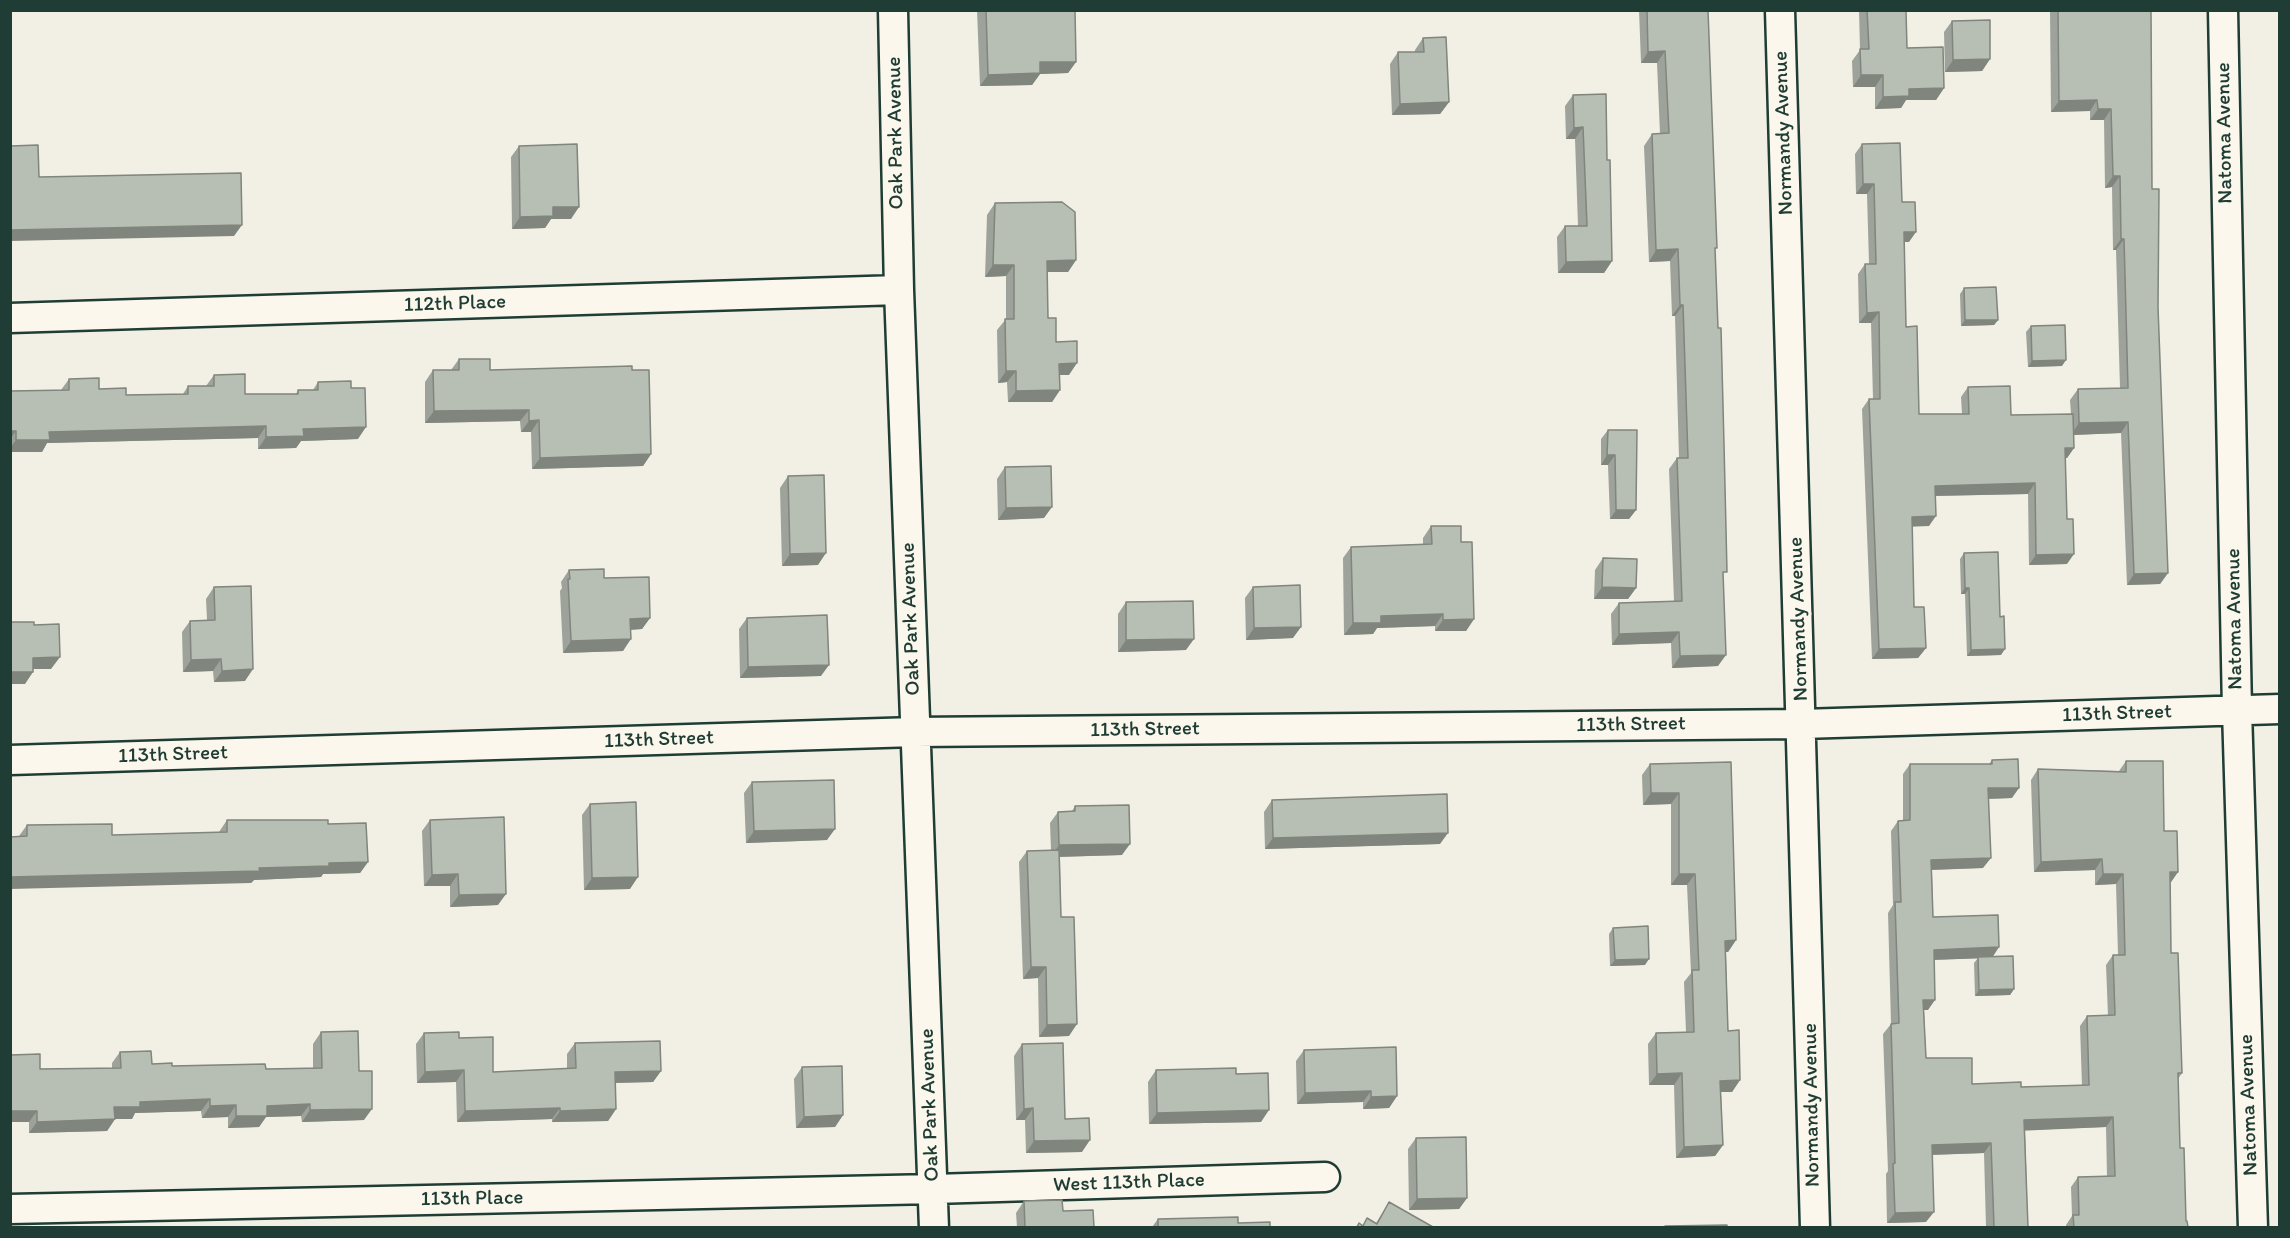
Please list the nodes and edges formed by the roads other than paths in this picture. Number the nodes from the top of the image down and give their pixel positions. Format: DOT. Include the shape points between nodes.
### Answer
graph roads {
  1 [pos="893,10"];
  2 [pos="1780,10"];
  3 [pos="2223,10"];
  4 [pos="899,290"];
  5 [pos="10,318"];
  6 [pos="2280,709"];
  7 [pos="2237,710"];
  8 [pos="1802,724"];
  9 [pos="915,732"];
  10 [pos="10,760"];
  11 [pos="1325,1177"];
  12 [pos="933,1189"];
  13 [pos="10,1209"];
  14 [pos="934,1227"];
  15 [pos="1815,1227"];
  16 [pos="2253,1227"];
  1 -- 4 [label="street, Oak Park Avenue"];
  2 -- 8 [label="street, Normandy Avenue"];
  3 -- 7 [label="street, Natoma Avenue"];
  4 -- 5 [label="street, 112th Place"];
  4 -- 9 [label="street, Oak Park Avenue"];
  6 -- 7 [label="street, 113th Street"];
  7 -- 8 [label="street, 113th Street"];
  7 -- 16 [label="street, Natoma Avenue"];
  8 -- 9 [label="street, 113th Street"];
  8 -- 15 [label="street, Normandy Avenue"];
  9 -- 10 [label="street, 113th Street"];
  9 -- 12 [label="street, Oak Park Avenue"];
  11 -- 12 [label="street, West 113th Place"];
  12 -- 13 [label="street, 113th Place"];
  12 -- 14 [label="street, Oak Park Avenue"];
}
